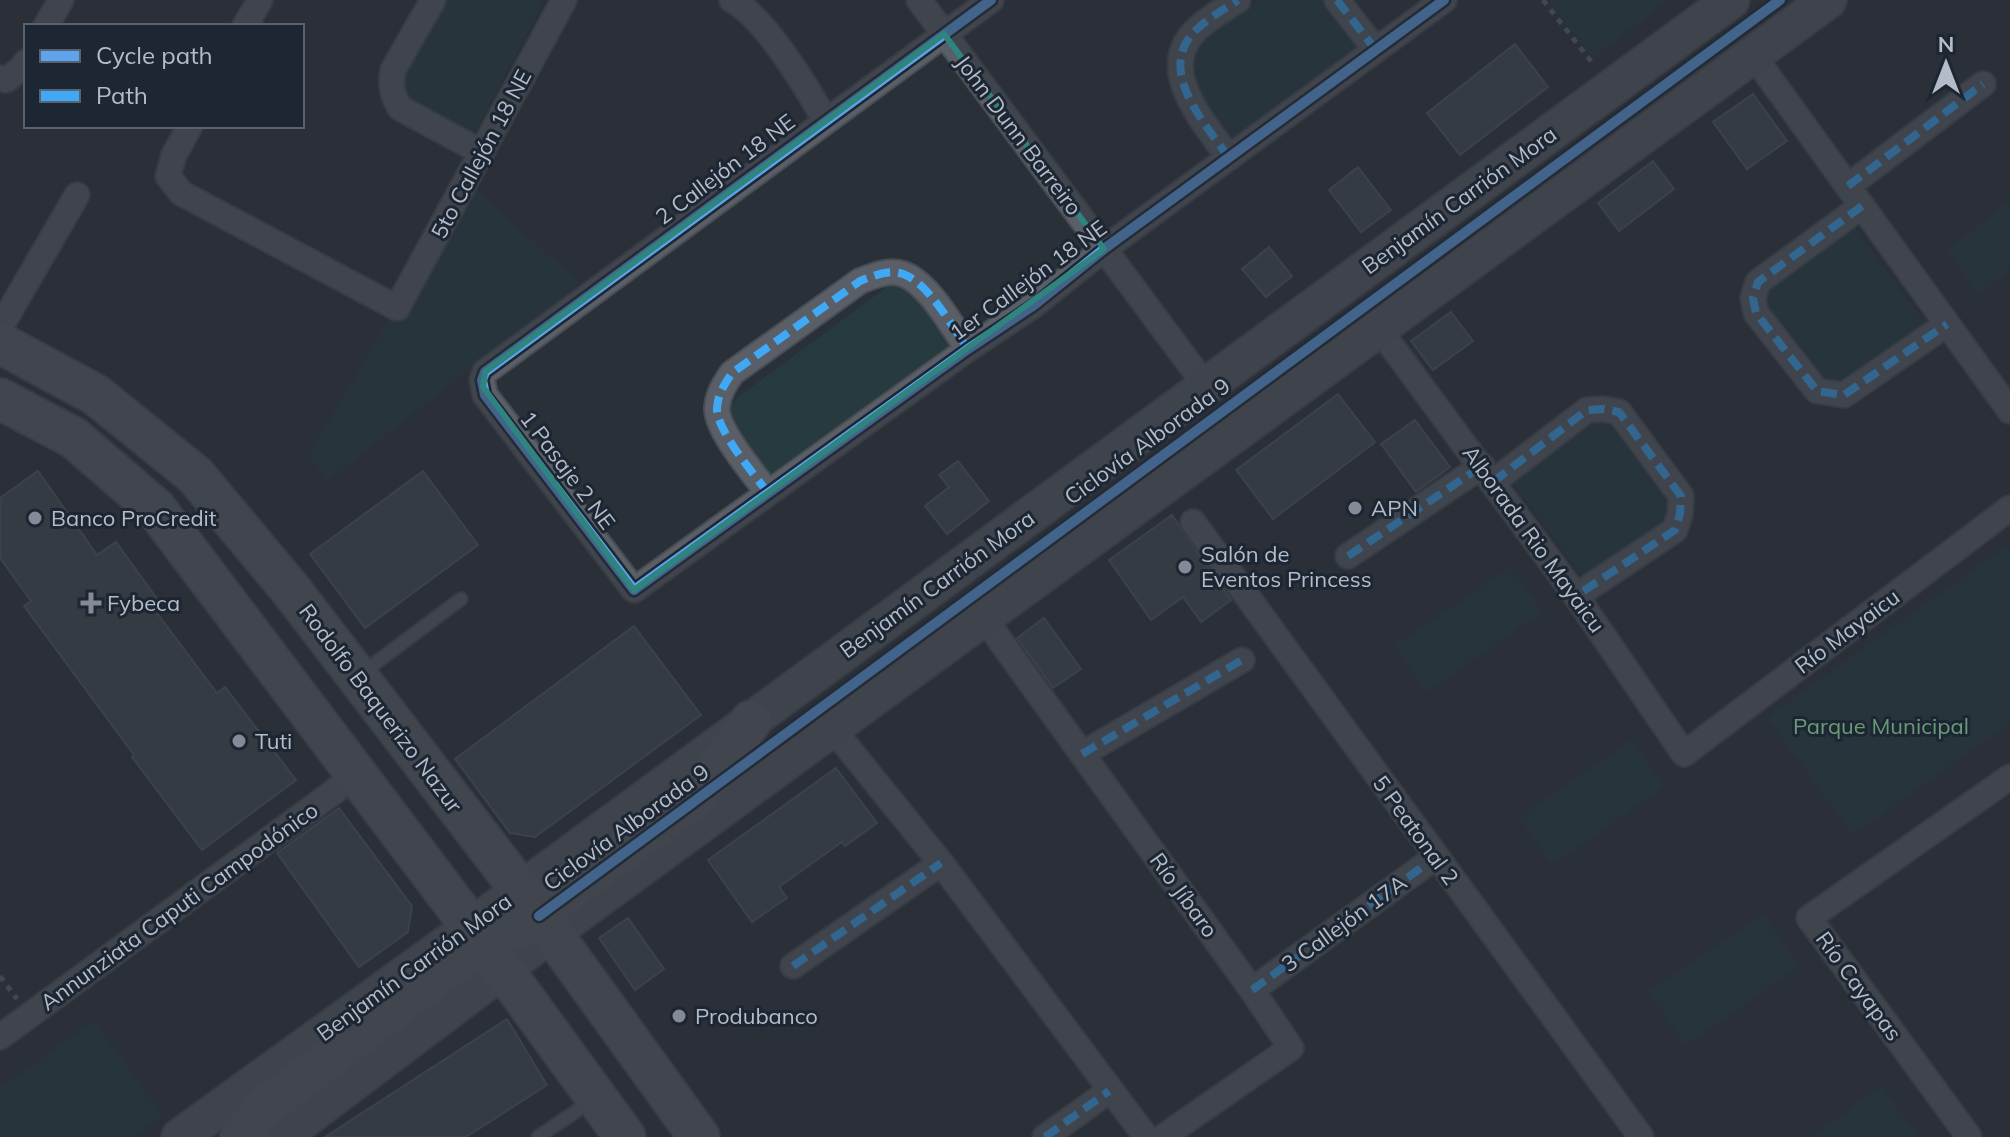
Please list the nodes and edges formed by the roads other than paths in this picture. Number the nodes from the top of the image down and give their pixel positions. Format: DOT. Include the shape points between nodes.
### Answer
graph roads {
  1 [pos="61,0"];
  2 [pos="260,0"];
  3 [pos="433,0"];
  4 [pos="564,0"];
  5 [pos="919,0"];
  6 [pos="991,0"];
  7 [pos="1238,0"];
  8 [pos="1337,0"];
  9 [pos="1444,0"];
  10 [pos="1731,0"];
  11 [pos="1828,0"];
  12 [pos="741,2"];
  13 [pos="47,24"];
  14 [pos="246,24"];
  15 [pos="944,34"];
  16 [pos="1375,49"];
  17 [pos="1753,55"];
  18 [pos="24,65"];
  19 [pos="3,79"];
  20 [pos="1983,84"];
  21 [pos="825,120"];
  22 [pos="189,128"];
  23 [pos="481,152"];
  24 [pos="1229,158"];
  25 [pos="1848,186"];
  26 [pos="77,195"];
  27 [pos="1862,206"];
  28 [pos="1104,249"];
  29 [pos="1947,324"];
  30 [pos="0,328"];
  31 [pos="1379,329"];
  32 [pos="0,343"];
  33 [pos="968,349"];
  34 [pos="485,372"];
  35 [pos="1206,386"];
  36 [pos="0,399"];
  37 [pos="2010,411"];
  38 [pos="1488,474"];
  39 [pos="768,493"];
  40 [pos="1061,493"];
  41 [pos="2010,508"];
  42 [pos="1193,522"];
  43 [pos="1348,556"];
  44 [pos="634,590"];
  45 [pos="1576,596"];
  46 [pos="461,599"];
  47 [pos="984,618"];
  48 [pos="885,622"];
  49 [pos="1242,660"];
  50 [pos="357,678"];
  51 [pos="751,721"];
  52 [pos="832,728"];
  53 [pos="1082,754"];
  54 [pos="1684,754"];
  55 [pos="356,773"];
  56 [pos="2009,780"];
  57 [pos="1436,857"];
  58 [pos="941,863"];
  59 [pos="510,930"];
  60 [pos="793,966"];
  61 [pos="1252,990"];
  62 [pos="0,1037"];
  63 [pos="1109,1091"];
  64 [pos="594,1096"];
  65 [pos="180,1137"];
  66 [pos="240,1137"];
  67 [pos="281,1137"];
  68 [pos="538,1137"];
  69 [pos="625,1137"];
  70 [pos="699,1137"];
  71 [pos="1045,1137"];
  72 [pos="1146,1137"];
  73 [pos="1163,1137"];
  74 [pos="1641,1137"];
  75 [pos="1969,1137"];
  1 -- 13 [label="street"];
  2 -- 14 [label="street"];
  3 -- 23 [label="street" via="393,70 394,99 400,108"];
  4 -- 23 [label="street, 5to Callejón 18 NE"];
  5 -- 15 [label="street, John Dunn Barreiro"];
  6 -- 15 [label="street, 2 Callejón 18 NE"];
  7 -- 24 [label="street" via="1196,30 1182,51 1181,75 1189,100"];
  8 -- 16 [label="street"];
  9 -- 16 [label="street, 1er Callejón 18 NE"];
  10 -- 35 [label="main road, Benjamín Carrión Mora"];
  11 -- 17 [label="main road, Benjamín Carrión Mora"];
  12 -- 21 [label="street" via="772,37"];
  15 -- 21 [label="street, 2 Callejón 18 NE"];
  15 -- 28 [label="street, John Dunn Barreiro"];
  16 -- 24 [label="street, 1er Callejón 18 NE"];
  17 -- 25 [label="street"];
  17 -- 31 [label="main road, Benjamín Carrión Mora"];
  18 -- 19 [label="street"];
  20 -- 25 [label="street"];
  21 -- 34 [label="street, 2 Callejón 18 NE"];
  22 -- 23 [label="street, 5to Callejón 18 NE" via="168,176 181,193 397,308"];
  24 -- 28 [label="street, 1er Callejón 18 NE"];
  25 -- 27 [label="street"];
  26 -- 30 [label="street"];
  27 -- 29 [label="street"];
  27 -- 29 [label="street" via="1758,282 1756,313 1817,391 1844,395"];
  28 -- 33 [label="street, 1er Callejón 18 NE"];
  28 -- 35 [label="street, John Dunn Barreiro"];
  29 -- 37 [label="street"];
  31 -- 38 [label="street, Alborada Rio Mayaicu"];
  31 -- 47 [label="main road, Benjamín Carrión Mora"];
  32 -- 50 [label="main road, Rodolfo Baquerizo Nazur" via="96,395 195,475"];
  33 -- 39 [label="street, 1er Callejón 18 NE"];
  33 -- 39 [label="street" via="921,284 901,273 880,273 860,281 732,373 720,391 717,411 722,427"];
  34 -- 44 [label="street, 1 Pasaje 2 NE" via="485,395"];
  35 -- 40 [label="main road, Benjamín Carrión Mora"];
  36 -- 55 [label="main road, Rodolfo Baquerizo Nazur" via="74,438 156,509"];
  38 -- 43 [label="street"];
  38 -- 45 [label="street, Alborada Rio Mayaicu"];
  38 -- 45 [label="street" via="1587,410 1603,409 1619,412 1681,496 1675,530"];
  39 -- 44 [label="street, 1er Callejón 18 NE"];
  40 -- 47 [label="main road" via="1030,529 967,581"];
  40 -- 48 [label="main road, Benjamín Carrión Mora"];
  41 -- 54 [label="street, Río Mayaicu"];
  42 -- 57 [label="street, 5 Peatonal 2"];
  45 -- 54 [label="street, Alborada Rio Mayaicu"];
  46 -- 50 [label="lane"];
  47 -- 52 [label="main road, Benjamín Carrión Mora"];
  47 -- 53 [label="street, Río Jíbaro"];
  48 -- 51 [label="main road, Benjamín Carrión Mora"];
  48 -- 52 [label="main road" via="900,646 899,666 840,714"];
  49 -- 53 [label="street"];
  50 -- 59 [label="main road, Rodolfo Baquerizo Nazur"];
  51 -- 59 [label="main road" via="696,797"];
  52 -- 58 [label="street"];
  52 -- 59 [label="main road, Benjamín Carrión Mora"];
  53 -- 61 [label="street, Río Jíbaro"];
  55 -- 59 [label="main road, Rodolfo Baquerizo Nazur" via="392,822"];
  55 -- 62 [label="street, Annunziata Caputi Campodónico"];
  56 -- 75 [label="street, Río Cayapas" via="1809,918"];
  57 -- 61 [label="street, 3 Callejón 17A"];
  57 -- 74 [label="street, 5 Peatonal 2"];
  58 -- 60 [label="street"];
  58 -- 63 [label="street"];
  59 -- 64 [label="main road, Rodolfo Baquerizo Nazur"];
  59 -- 65 [label="main road, Benjamín Carrión Mora"];
  59 -- 66 [label="main road" via="269,1104"];
  59 -- 67 [label="main road, Benjamín Carrión Mora"];
  59 -- 70 [label="main road, Rodolfo Baquerizo Nazur"];
  61 -- 73 [label="street, Río Jíbaro" via="1291,1048"];
  63 -- 71 [label="street"];
  63 -- 72 [label="street"];
  64 -- 68 [label="lane"];
  64 -- 69 [label="main road, Rodolfo Baquerizo Nazur"];
}
